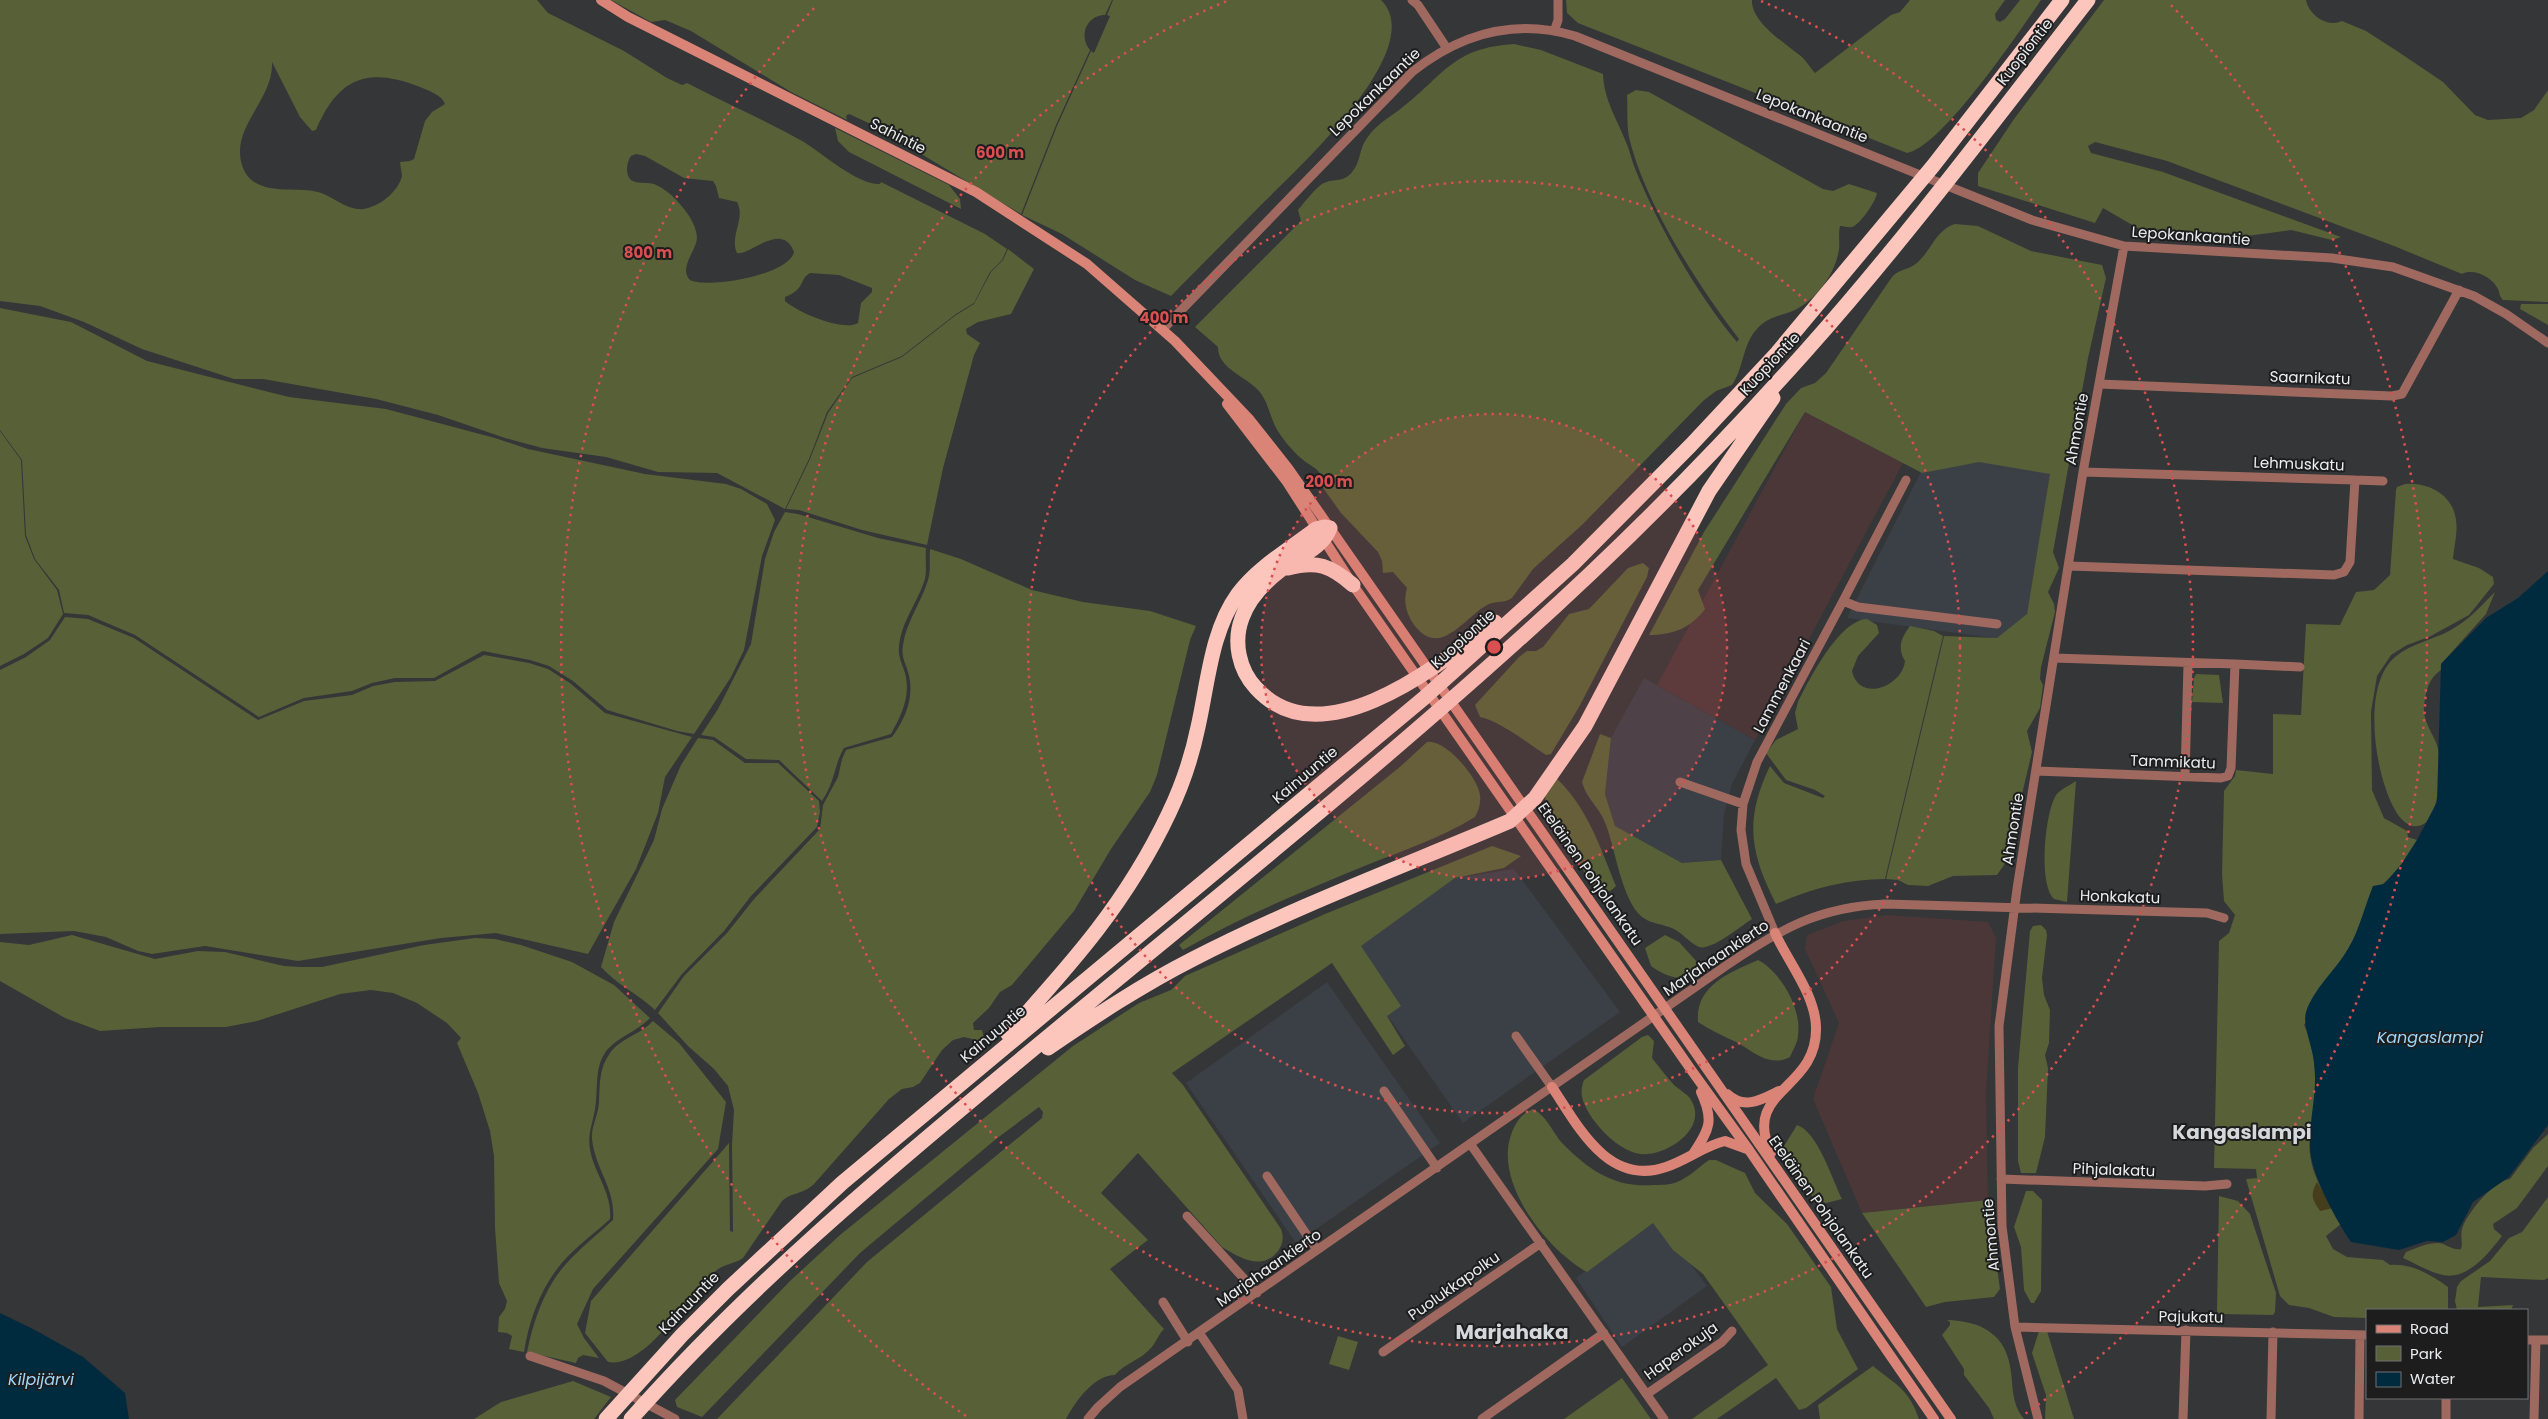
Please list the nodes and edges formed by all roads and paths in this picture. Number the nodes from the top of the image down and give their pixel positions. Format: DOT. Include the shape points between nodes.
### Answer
graph roads {
  1 [pos="601,0"];
  2 [pos="1412,0"];
  3 [pos="1558,0"];
  4 [pos="2062,0"];
  5 [pos="2088,0"];
  6 [pos="1555,29"];
  7 [pos="1446,47"];
  8 [pos="2124,246"];
  9 [pos="2459,290"];
  10 [pos="1163,329"];
  11 [pos="2548,343"];
  12 [pos="1807,349"];
  13 [pos="2099,384"];
  14 [pos="2084,472"];
  15 [pos="1906,480"];
  16 [pos="2355,480"];
  17 [pos="2383,480"];
  18 [pos="1323,532"];
  19 [pos="1573,564"];
  20 [pos="2069,566"];
  21 [pos="1281,569"];
  22 [pos="1353,586"];
  23 [pos="1843,601"];
  24 [pos="1997,624"];
  25 [pos="2054,658"];
  26 [pos="2188,664"];
  27 [pos="2235,664"];
  28 [pos="2300,667"];
  29 [pos="1424,698"];
  30 [pos="2036,771"];
  31 [pos="2186,777"];
  32 [pos="1680,782"];
  33 [pos="1743,804"];
  34 [pos="1520,812"];
  35 [pos="2015,908"];
  36 [pos="2224,918"];
  37 [pos="1775,933"];
  38 [pos="1516,1036"];
  39 [pos="1692,1070"];
  40 [pos="972,1074"];
  41 [pos="1552,1087"];
  42 [pos="1785,1088"];
  43 [pos="1722,1090"];
  44 [pos="1384,1091"];
  45 [pos="980,1093"];
  46 [pos="1471,1144"];
  47 [pos="1750,1150"];
  48 [pos="1693,1154"];
  49 [pos="1437,1168"];
  50 [pos="1267,1176"];
  51 [pos="1783,1178"];
  52 [pos="2001,1179"];
  53 [pos="2227,1184"];
  54 [pos="1187,1216"];
  55 [pos="1541,1243"];
  56 [pos="1317,1250"];
  57 [pos="1257,1293"];
  58 [pos="1163,1302"];
  59 [pos="2015,1327"];
  60 [pos="2186,1330"];
  61 [pos="1732,1331"];
  62 [pos="2274,1332"];
  63 [pos="1604,1333"];
  64 [pos="1200,1334"];
  65 [pos="2364,1335"];
  66 [pos="2531,1340"];
  67 [pos="2548,1340"];
  68 [pos="1188,1342"];
  69 [pos="1383,1352"];
  70 [pos="530,1356"];
  71 [pos="1647,1394"];
  72 [pos="2446,1399"];
  73 [pos="632,1418"];
  74 [pos="606,1419"];
  75 [pos="675,1419"];
  76 [pos="1088,1419"];
  77 [pos="1243,1419"];
  78 [pos="1482,1419"];
  79 [pos="1664,1419"];
  80 [pos="1934,1419"];
  81 [pos="1951,1419"];
  82 [pos="2038,1419"];
  83 [pos="2183,1419"];
  84 [pos="2271,1419"];
  85 [pos="2359,1419"];
  86 [pos="2446,1419"];
  87 [pos="2534,1419"];
  1 -- 10 [label="main road, Sahintie" via="628,18 976,192 1087,264"];
  2 -- 7 [label="street"];
  3 -- 6 [label="street"];
  4 -- 19 [label="highway, Kuopiontie" via="1933,166 1777,353 1692,445"];
  5 -- 12 [label="highway, Kuopiontie" via="1955,171"];
  6 -- 7 [label="street, Lepokankaantie" via="1515,28"];
  6 -- 8 [label="street, Lepokankaantie" via="1987,203 2032,220"];
  7 -- 10 [label="street, Lepokankaantie" via="1392,91"];
  8 -- 9 [label="street, Lepokankaantie" via="2354,260 2393,267"];
  8 -- 13 [label="street, Ahmontie"];
  9 -- 11 [label="street, Lepokankaantie" via="2506,314"];
  9 -- 13 [label="street, Saarnikatu" via="2402,394"];
  10 -- 18 [label="main road, Eteläinen Pohjolankatu" via="1250,420"];
  12 -- 34 [label="highway" via="1709,491 1585,726 1546,782"];
  12 -- 45 [label="highway, Kuopiontie" via="1694,471 1595,571 1435,712"];
  13 -- 14 [label="street, Ahmontie"];
  14 -- 16 [label="street, Lehmuskatu"];
  14 -- 20 [label="street, Ahmontie"];
  15 -- 23 [label="street, Lammenkaari"];
  16 -- 17 [label="street"];
  16 -- 20 [label="street, Lehmuskatu" via="2350,562 2339,574"];
  18 -- 21 [label="highway"];
  18 -- 22 [label="main road, Eteläinen Pohjolankatu"];
  18 -- 34 [label="main road, Eteläinen Pohjolankatu" via="1417,652 1466,722"];
  18 -- 40 [label="highway" via="1265,567 1230,607 1220,629 1198,730 1178,792 1155,843 1097,933"];
  19 -- 21 [label="highway" via="1446,659 1405,685 1362,705 1336,713 1313,715 1275,706 1252,684 1240,658 1238,632 1247,606"];
  19 -- 29 [label="highway, Kuopiontie"];
  20 -- 25 [label="street, Ahmontie"];
  21 -- 22 [label="highway" via="1298,565 1327,566"];
  22 -- 34 [label="main road, Eteläinen Pohjolankatu" via="1454,730"];
  23 -- 24 [label="street" via="1858,607"];
  23 -- 33 [label="street, Lammenkaari" via="1757,762"];
  25 -- 26 [label="street"];
  25 -- 30 [label="street, Ahmontie"];
  26 -- 27 [label="street"];
  26 -- 31 [label="street"];
  27 -- 28 [label="street"];
  27 -- 31 [label="street, Tammikatu" via="2230,772 2225,777"];
  29 -- 40 [label="highway, Kainuuntie"];
  30 -- 31 [label="street, Tammikatu"];
  30 -- 35 [label="street, Ahmontie"];
  32 -- 33 [label="street"];
  33 -- 37 [label="street, Lammenkaari" via="1741,830 1746,864"];
  34 -- 39 [label="main road, Eteläinen Pohjolankatu"];
  34 -- 43 [label="main road, Eteläinen Pohjolankatu"];
  34 -- 45 [label="highway" via="1193,959 1116,1002"];
  35 -- 36 [label="street, Honkakatu" via="2207,913"];
  35 -- 37 [label="street, Marjahaankierto" via="1861,905 1817,915"];
  35 -- 52 [label="street, Ahmontie" via="1999,1026"];
  37 -- 41 [label="street, Marjahaankierto"];
  37 -- 42 [label="main road" via="1809,997 1816,1025 1808,1062"];
  38 -- 41 [label="street"];
  39 -- 47 [label="main road, Eteläinen Pohjolankatu"];
  39 -- 48 [label="main road" via="1708,1106 1710,1122"];
  40 -- 74 [label="highway, Kainuuntie" via="784,1235 728,1288"];
  41 -- 46 [label="street, Marjahaankierto"];
  41 -- 48 [label="main road" via="1587,1139 1614,1163 1631,1169 1650,1170 1667,1167"];
  42 -- 43 [label="main road" via="1755,1103 1732,1099"];
  42 -- 51 [label="main road" via="1768,1108 1762,1122 1764,1137"];
  43 -- 51 [label="main road, Eteläinen Pohjolankatu"];
  44 -- 49 [label="street"];
  45 -- 73 [label="highway" via="830,1220 740,1303"];
  46 -- 49 [label="street, Marjahaankierto"];
  46 -- 55 [label="street"];
  47 -- 48 [label="main road" via="1725,1141"];
  47 -- 80 [label="main road, Eteläinen Pohjolankatu"];
  49 -- 56 [label="street, Marjahaankierto"];
  50 -- 56 [label="street"];
  51 -- 81 [label="main road, Eteläinen Pohjolankatu"];
  52 -- 53 [label="street, Pihjalakatu"];
  52 -- 59 [label="street, Ahmontie" via="2002,1226"];
  54 -- 57 [label="street"];
  55 -- 63 [label="street"];
  55 -- 69 [label="street, Puolukkapolku"];
  56 -- 57 [label="street, Marjahaankierto"];
  57 -- 64 [label="street, Marjahaankierto"];
  58 -- 68 [label="street"];
  59 -- 60 [label="street, Pajukatu"];
  59 -- 82 [label="street, Ahmontie"];
  60 -- 62 [label="street, Pajukatu"];
  60 -- 83 [label="street"];
  61 -- 71 [label="street, Haperokuja" via="1722,1342"];
  62 -- 65 [label="street, Pajukatu"];
  62 -- 84 [label="street"];
  63 -- 71 [label="street"];
  63 -- 78 [label="street"];
  64 -- 68 [label="street, Marjahaankierto"];
  64 -- 77 [label="street" via="1238,1390"];
  65 -- 85 [label="street"];
  66 -- 67 [label="street"];
  66 -- 87 [label="street"];
  68 -- 76 [label="street, Marjahaankierto" via="1120,1387"];
  70 -- 75 [label="street" via="604,1381"];
  71 -- 79 [label="street"];
  72 -- 86 [label="street"];
}
